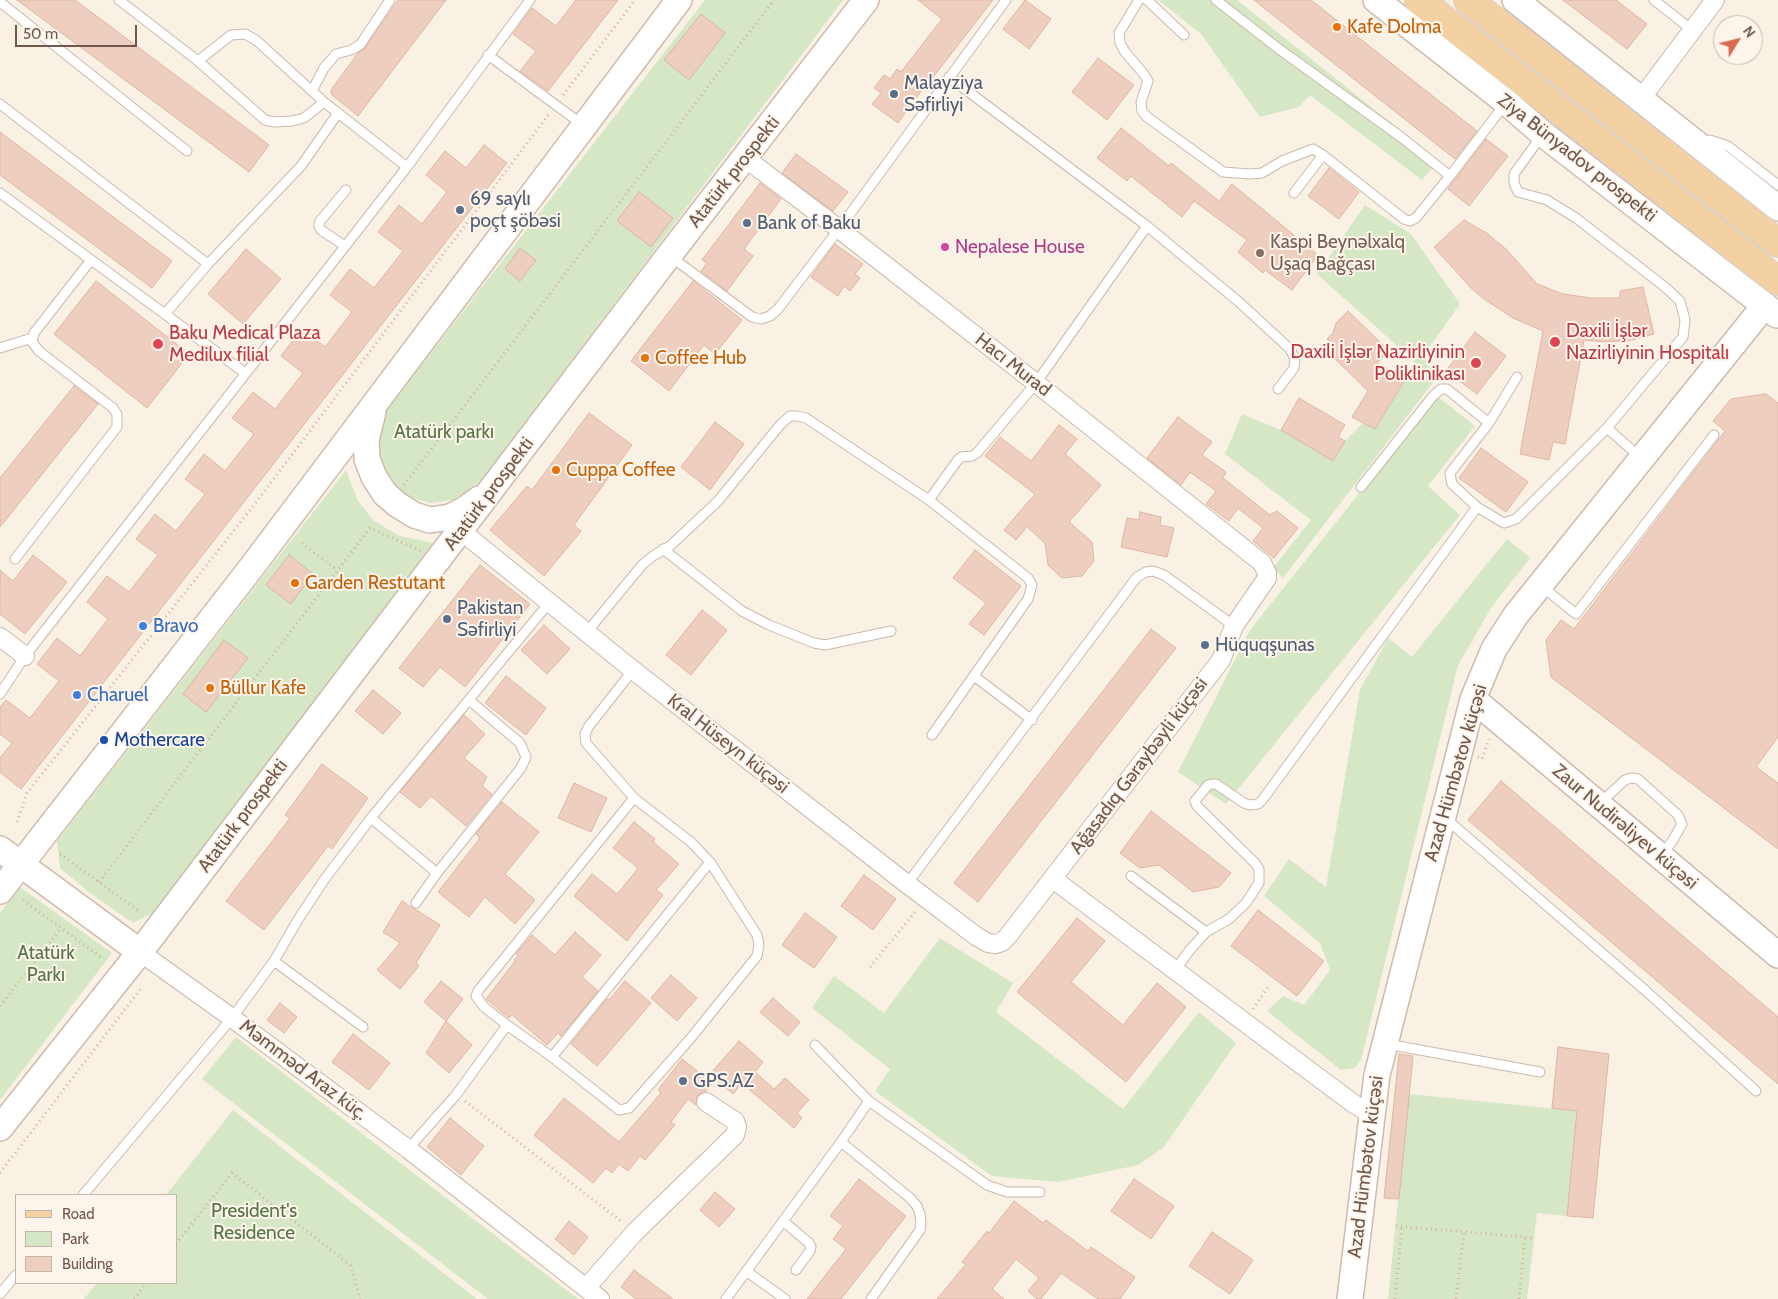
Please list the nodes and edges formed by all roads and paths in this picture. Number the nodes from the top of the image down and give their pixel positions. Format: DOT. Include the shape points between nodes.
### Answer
graph roads {
  1 [pos="119,0"];
  2 [pos="390,0"];
  3 [pos="530,0"];
  4 [pos="635,0"];
  5 [pos="679,0"];
  6 [pos="774,0"];
  7 [pos="866,0"];
  8 [pos="1006,0"];
  9 [pos="1139,0"];
  10 [pos="1147,0"];
  11 [pos="1216,0"];
  12 [pos="1376,0"];
  13 [pos="1420,0"];
  14 [pos="1468,0"];
  15 [pos="1515,0"];
  16 [pos="1654,0"];
  17 [pos="1715,0"];
  18 [pos="0,2"];
  19 [pos="1692,30"];
  20 [pos="1184,35"];
  21 [pos="488,55"];
  22 [pos="198,62"];
  23 [pos="949,77"];
  24 [pos="312,91"];
  25 [pos="1640,100"];
  26 [pos="324,102"];
  27 [pos="1506,102"];
  28 [pos="0,104"];
  29 [pos="555,105"];
  30 [pos="338,114"];
  31 [pos="584,126"];
  32 [pos="1543,134"];
  33 [pos="1698,144"];
  34 [pos="187,151"];
  35 [pos="1323,155"];
  36 [pos="745,158"];
  37 [pos="407,167"];
  38 [pos="1450,176"];
  39 [pos="1778,185"];
  40 [pos="346,190"];
  41 [pos="0,193"];
  42 [pos="1294,193"];
  43 [pos="1778,208"];
  44 [pos="1147,226"];
  45 [pos="838,228"];
  46 [pos="1778,243"];
  47 [pos="345,246"];
  48 [pos="670,256"];
  49 [pos="91,260"];
  50 [pos="208,264"];
  51 [pos="1778,281"];
  52 [pos="1771,310"];
  53 [pos="165,314"];
  54 [pos="32,338"];
  55 [pos="0,348"];
  56 [pos="246,373"];
  57 [pos="1516,377"];
  58 [pos="1036,383"];
  59 [pos="1278,389"];
  60 [pos="375,404"];
  61 [pos="1489,423"];
  62 [pos="1607,428"];
  63 [pos="1714,435"];
  64 [pos="1641,458"];
  65 [pos="404,485"];
  66 [pos="1361,487"];
  67 [pos="491,491"];
  68 [pos="929,500"];
  69 [pos="1477,507"];
  70 [pos="430,520"];
  71 [pos="460,531"];
  72 [pos="302,543"];
  73 [pos="663,549"];
  74 [pos="421,551"];
  75 [pos="15,558"];
  76 [pos="337,570"];
  77 [pos="1264,582"];
  78 [pos="1540,585"];
  79 [pos="549,603"];
  80 [pos="1234,626"];
  81 [pos="891,631"];
  82 [pos="587,632"];
  83 [pos="0,637"];
  84 [pos="25,656"];
  85 [pos="633,670"];
  86 [pos="974,676"];
  87 [pos="0,694"];
  88 [pos="1473,699"];
  89 [pos="469,700"];
  90 [pos="1032,720"];
  91 [pos="932,735"];
  92 [pos="634,798"];
  93 [pos="1598,804"];
  94 [pos="1442,816"];
  95 [pos="371,818"];
  96 [pos="17,822"];
  97 [pos="0,849"];
  98 [pos="60,854"];
  99 [pos="1661,856"];
  100 [pos="710,862"];
  101 [pos="21,864"];
  102 [pos="437,873"];
  103 [pos="1131,876"];
  104 [pos="1053,879"];
  105 [pos="99,882"];
  106 [pos="907,884"];
  107 [pos="11,896"];
  108 [pos="926,898"];
  109 [pos="416,902"];
  110 [pos="139,911"];
  111 [pos="61,928"];
  112 [pos="1206,932"];
  113 [pos="1002,942"];
  114 [pos="140,952"];
  115 [pos="1778,955"];
  116 [pos="102,958"];
  117 [pos="274,961"];
  118 [pos="870,967"];
  119 [pos="1176,969"];
  120 [pos="142,986"];
  121 [pos="1268,987"];
  122 [pos="0,1006"];
  123 [pos="232,1018"];
  124 [pos="1244,1022"];
  125 [pos="507,1025"];
  126 [pos="363,1027"];
  127 [pos="1384,1043"];
  128 [pos="815,1045"];
  129 [pos="552,1057"];
  130 [pos="1540,1072"];
  131 [pos="1756,1091"];
  132 [pos="456,1095"];
  133 [pos="869,1101"];
  134 [pos="706,1102"];
  135 [pos="1371,1114"];
  136 [pos="0,1128"];
  137 [pos="841,1142"];
  138 [pos="408,1149"];
  139 [pos="0,1173"];
  140 [pos="1040,1192"];
  141 [pos="84,1194"];
  142 [pos="783,1221"];
  143 [pos="1396,1226"];
  144 [pos="1402,1226"];
  145 [pos="635,1232"];
  146 [pos="1464,1232"];
  147 [pos="1525,1237"];
  148 [pos="1534,1238"];
  149 [pos="178,1241"];
  150 [pos="796,1270"];
  151 [pos="746,1272"];
  152 [pos="15,1276"];
  153 [pos="145,1284"];
  154 [pos="0,1294"];
  155 [pos="593,1294"];
  156 [pos="134,1299"];
  157 [pos="360,1299"];
  158 [pos="726,1299"];
  159 [pos="784,1299"];
  160 [pos="871,1299"];
  161 [pos="1350,1299"];
  162 [pos="1395,1299"];
  163 [pos="1456,1299"];
  164 [pos="1519,1299"];
  1 -- 22 [label="lane"];
  2 -- 24 [label="lane" via="360,45 336,54"];
  3 -- 21 [label="lane"];
  4 -- 29 [label="path"];
  5 -- 31 [label="main road"];
  6 -- 65 [label="path"];
  7 -- 36 [label="main road, Atatürk prospekti"];
  8 -- 23 [label="lane"];
  9 -- 35 [label="lane" via="1119,33 1125,52 1148,81 1142,102 1142,111 1147,117 1223,172 1262,173 1282,161 1314,149"];
  10 -- 20 [label="lane"];
  11 -- 38 [label="lane"];
  12 -- 27 [label="main road, Ziya Bünyadov prospekti"];
  13 -- 51 [label="main road, Ziya Bünyadov prospekti"];
  14 -- 46 [label="main road"];
  15 -- 25 [label="main road"];
  16 -- 19 [label="lane"];
  17 -- 19 [label="street"];
  18 -- 34 [label="lane"];
  19 -- 25 [label="street"];
  21 -- 29 [label="lane"];
  21 -- 37 [label="lane"];
  22 -- 24 [label="lane" via="231,35 245,34 256,40"];
  22 -- 26 [label="lane" via="265,120 275,122 304,118"];
  23 -- 44 [label="lane"];
  23 -- 45 [label="lane"];
  24 -- 26 [label="lane"];
  25 -- 33 [label="main road"];
  26 -- 30 [label="lane"];
  27 -- 32 [label="main road, Ziya Bünyadov prospekti"];
  27 -- 38 [label="lane"];
  28 -- 50 [label="lane"];
  29 -- 31 [label="lane"];
  29 -- 96 [label="path" via="260,497 27,794"];
  30 -- 37 [label="lane"];
  30 -- 50 [label="lane" via="301,166"];
  31 -- 60 [label="main road"];
  32 -- 52 [label="main road, Ziya Bünyadov prospekti"];
  32 -- 62 [label="lane" via="1514,174 1518,192 1547,200 1576,218 1680,301 1685,320 1683,337"];
  33 -- 39 [label="lane" via="1710,140 1728,146"];
  33 -- 43 [label="main road"];
  35 -- 38 [label="lane" via="1410,221"];
  35 -- 42 [label="lane"];
  36 -- 45 [label="street, Hacı Murad"];
  36 -- 48 [label="main road, Atatürk prospekti"];
  37 -- 47 [label="lane"];
  40 -- 47 [label="lane" via="320,221 321,230"];
  41 -- 49 [label="lane"];
  44 -- 58 [label="lane"];
  44 -- 59 [label="lane" via="1290,349 1295,358 1294,368"];
  45 -- 48 [label="lane" via="778,309 761,319 752,317"];
  45 -- 58 [label="street, Hacı Murad"];
  47 -- 56 [label="lane"];
  48 -- 67 [label="main road, Atatürk prospekti"];
  49 -- 53 [label="lane"];
  49 -- 54 [label="lane"];
  50 -- 53 [label="lane"];
  52 -- 64 [label="main road, Azad Hümbətov küçəsi"];
  53 -- 56 [label="lane"];
  54 -- 55 [label="lane"];
  54 -- 75 [label="lane" via="39,351 113,408 118,420 114,432"];
  56 -- 84 [label="lane"];
  57 -- 61 [label="lane"];
  58 -- 68 [label="lane" via="978,452 957,461"];
  58 -- 77 [label="street, Hacı Murad" via="1262,563 1267,573"];
  60 -- 70 [label="main road" via="366,440 367,459 374,477 385,494 398,505"];
  60 -- 101 [label="main road"];
  61 -- 66 [label="lane" via="1455,394 1447,389 1441,390 1432,396"];
  61 -- 69 [label="lane" via="1450,473 1452,484"];
  62 -- 64 [label="lane"];
  62 -- 69 [label="lane" via="1516,519 1504,523"];
  63 -- 78 [label="lane" via="1576,614"];
  64 -- 78 [label="main road, Azad Hümbətov küçəsi"];
  67 -- 70 [label="main road" via="464,510"];
  67 -- 71 [label="main road, Atatürk prospekti"];
  68 -- 73 [label="lane" via="806,418 790,416 718,501"];
  68 -- 86 [label="lane" via="1028,578 1032,585 1028,599"];
  69 -- 112 [label="lane" via="1258,804 1244,803 1216,784 1208,785 1195,801 1255,863 1260,876 1246,903 1229,919"];
  70 -- 71 [label="main road"];
  71 -- 79 [label="street, Kral Hüseyn küçəsi"];
  71 -- 114 [label="main road, Atatürk prospekti"];
  72 -- 76 [label="path"];
  73 -- 81 [label="lane" via="742,611 814,643 825,645"];
  73 -- 82 [label="lane" via="642,565"];
  74 -- 76 [label="path" via="370,528"];
  76 -- 105 [label="path"];
  77 -- 80 [label="street, Ağasadıq Gəraybəyli küçəsi"];
  78 -- 88 [label="main road, Azad Hümbətov küçəsi" via="1494,649"];
  79 -- 82 [label="street, Kral Hüseyn küçəsi"];
  79 -- 89 [label="lane"];
  80 -- 90 [label="lane" via="1164,575 1153,571 1141,574"];
  80 -- 104 [label="street, Ağasadıq Gəraybəyli küçəsi" via="1221,660"];
  82 -- 85 [label="street, Kral Hüseyn küçəsi"];
  83 -- 84 [label="street"];
  84 -- 87 [label="lane"];
  85 -- 92 [label="lane" via="585,734 586,743"];
  85 -- 106 [label="street, Kral Hüseyn küçəsi"];
  86 -- 90 [label="lane"];
  86 -- 91 [label="lane"];
  88 -- 93 [label="main road, Zaur Nudirəliyev küçəsi"];
  88 -- 94 [label="main road, Azad Hümbətov küçəsi"];
  89 -- 95 [label="lane"];
  89 -- 102 [label="lane" via="520,743 526,757 521,768"];
  90 -- 106 [label="lane"];
  92 -- 100 [label="lane" via="691,842"];
  92 -- 125 [label="lane" via="478,990 479,1002"];
  93 -- 99 [label="main road, Zaur Nudirəliyev küçəsi"];
  93 -- 99 [label="lane" via="1625,780 1638,779 1681,819 1682,824"];
  94 -- 127 [label="main road, Azad Hümbətov küçəsi"];
  94 -- 131 [label="lane"];
  95 -- 102 [label="lane"];
  95 -- 117 [label="lane" via="324,880"];
  97 -- 101 [label="main road, Məmməd Araz küç."];
  98 -- 105 [label="path"];
  99 -- 115 [label="main road, Zaur Nudirəliyev küçəsi"];
  100 -- 129 [label="lane"];
  100 -- 129 [label="lane" via="758,935 757,956 629,1108 619,1110"];
  101 -- 107 [label="main road"];
  101 -- 114 [label="main road, Məmməd Araz küç."];
  102 -- 109 [label="lane"];
  103 -- 112 [label="lane"];
  104 -- 113 [label="street, Ağasadıq Gəraybəyli küçəsi"];
  104 -- 119 [label="street"];
  105 -- 110 [label="path"];
  106 -- 108 [label="street, Kral Hüseyn küçəsi"];
  107 -- 111 [label="path"];
  108 -- 113 [label="street, Kral Hüseyn küçəsi" via="988,943"];
  108 -- 118 [label="path"];
  111 -- 116 [label="path"];
  111 -- 122 [label="path"];
  112 -- 119 [label="lane"];
  114 -- 123 [label="street, Məmməd Araz küç."];
  114 -- 136 [label="main road, Atatürk prospekti"];
  117 -- 123 [label="lane"];
  117 -- 126 [label="lane"];
  119 -- 124 [label="street"];
  120 -- 139 [label="path"];
  121 -- 124 [label="path"];
  123 -- 138 [label="street, Məmməd Araz küç."];
  123 -- 141 [label="lane"];
  124 -- 135 [label="street"];
  125 -- 129 [label="lane"];
  125 -- 132 [label="lane"];
  127 -- 130 [label="lane"];
  127 -- 135 [label="main road, Azad Hümbətov küçəsi"];
  128 -- 133 [label="lane"];
  132 -- 138 [label="lane"];
  132 -- 145 [label="path"];
  133 -- 137 [label="lane"];
  133 -- 140 [label="lane" via="987,1185 1007,1192"];
  134 -- 145 [label="street" via="735,1121 735,1135"];
  135 -- 161 [label="main road, Azad Hümbətov küçəsi"];
  137 -- 142 [label="lane"];
  137 -- 160 [label="lane" via="909,1197 917,1206 922,1223"];
  138 -- 155 [label="street, Məmməd Araz küç."];
  142 -- 150 [label="lane" via="811,1247"];
  142 -- 151 [label="lane"];
  143 -- 144 [label="path"];
  144 -- 146 [label="path"];
  144 -- 162 [label="path"];
  145 -- 155 [label="street"];
  146 -- 147 [label="path"];
  146 -- 163 [label="path"];
  147 -- 148 [label="path"];
  147 -- 164 [label="path"];
  149 -- 157 [label="path" via="232,1172 350,1265"];
  151 -- 158 [label="lane"];
  151 -- 159 [label="lane"];
  152 -- 154 [label="lane"];
  153 -- 156 [label="path"];
}
